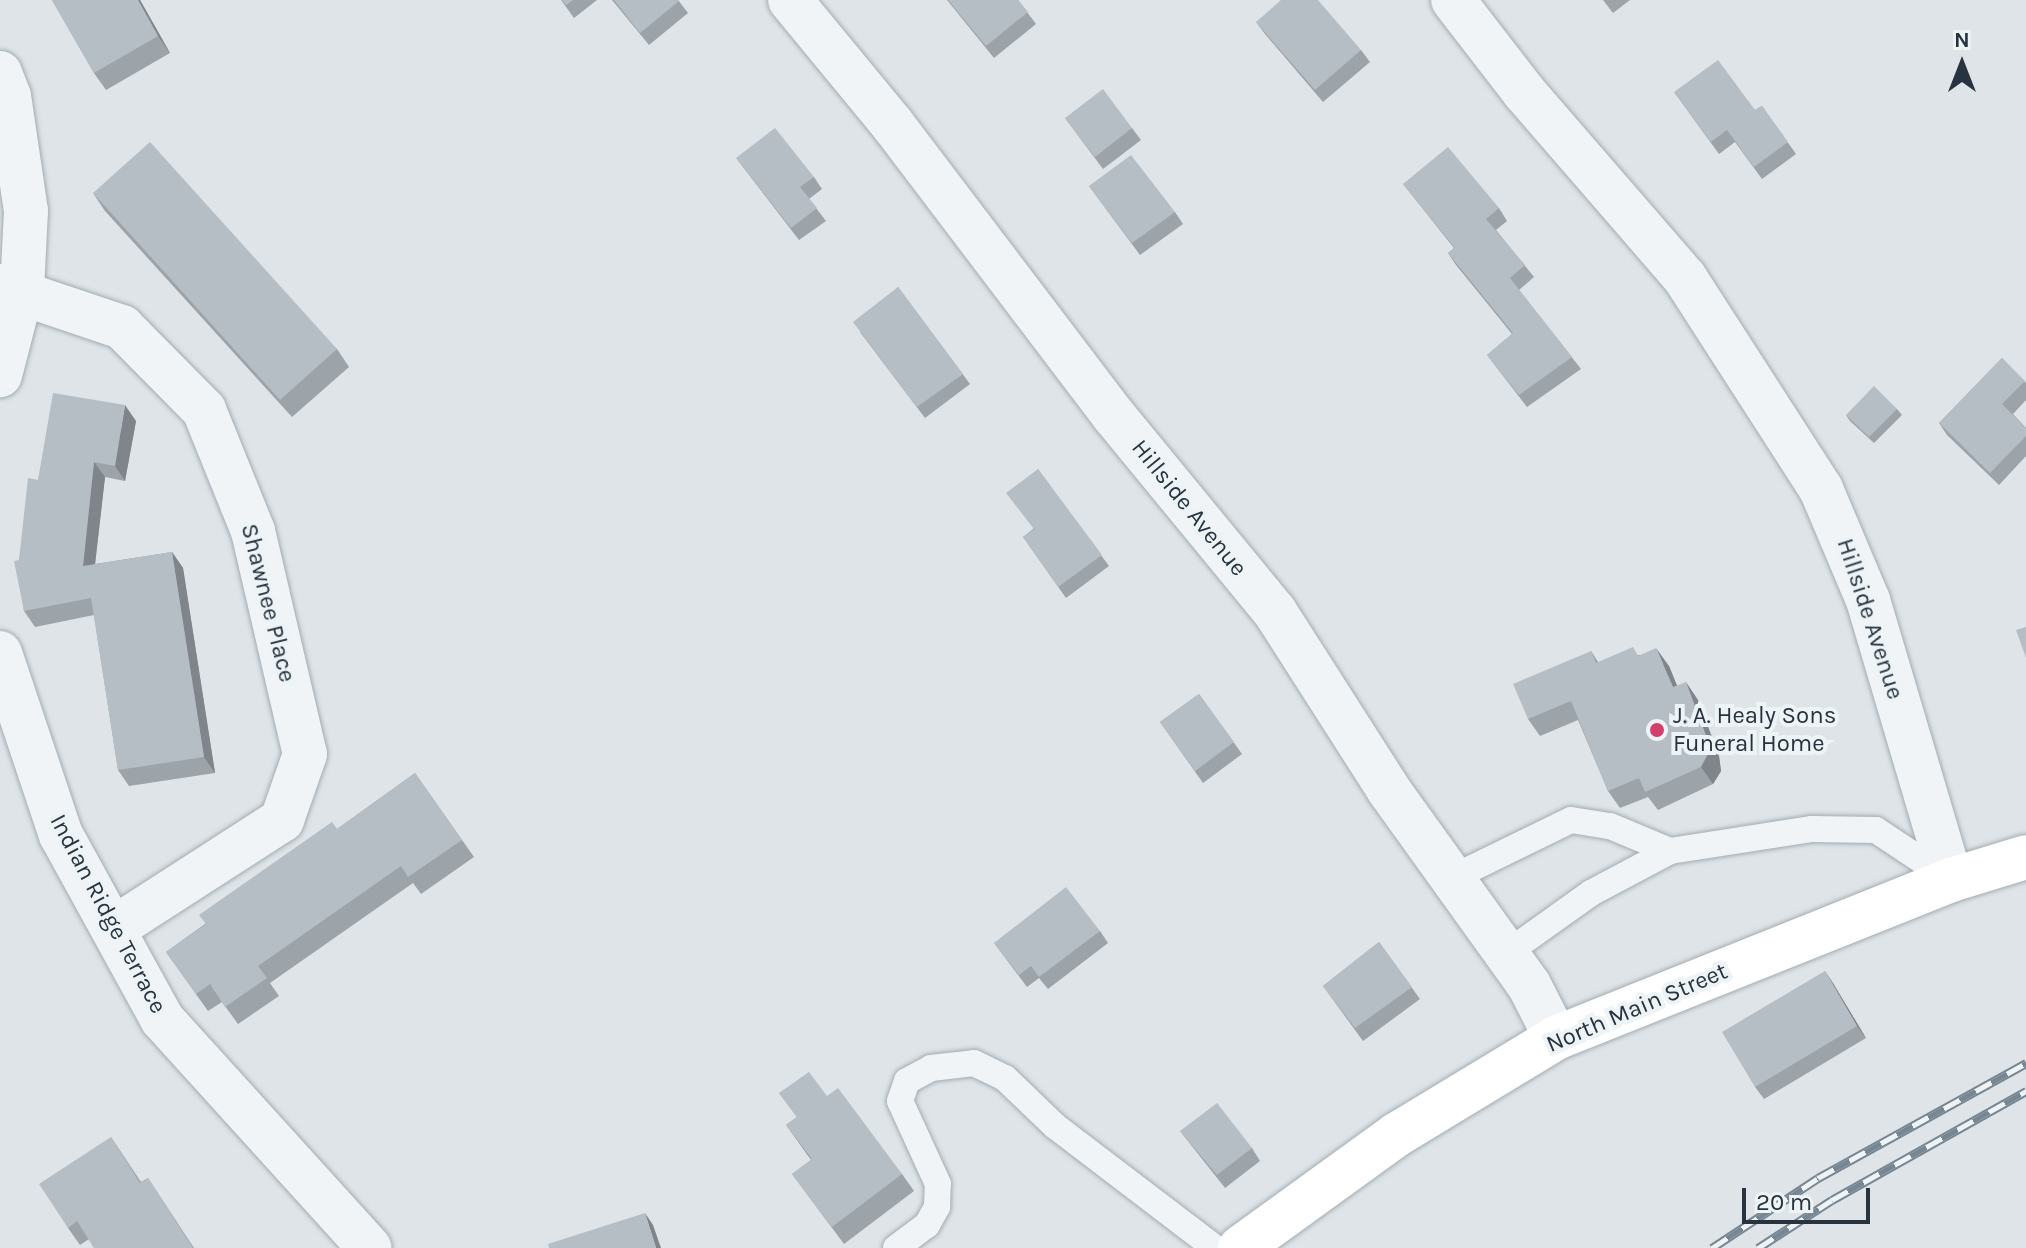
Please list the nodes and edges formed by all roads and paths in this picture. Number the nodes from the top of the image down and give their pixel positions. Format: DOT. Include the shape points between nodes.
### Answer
graph roads {
  1 [pos="790,0"];
  2 [pos="1453,0"];
  3 [pos="0,73"];
  4 [pos="11,288"];
  5 [pos="0,375"];
  6 [pos="0,653"];
  7 [pos="1670,851"];
  8 [pos="2026,857"];
  9 [pos="1452,878"];
  10 [pos="1951,880"];
  11 [pos="113,929"];
  12 [pos="1507,953"];
  13 [pos="1556,1038"];
  14 [pos="370,1248"];
  15 [pos="896,1248"];
  16 [pos="1215,1248"];
  17 [pos="1240,1248"];
  1 -- 9 [label="street, Hillside Avenue" via="893,125 1114,416 1275,612"];
  2 -- 10 [label="street, Hillside Avenue" via="1524,92 1685,278 1821,489 1868,600"];
  3 -- 4 [label="street" via="9,96 26,211"];
  4 -- 5 [label="street"];
  4 -- 11 [label="street, Shawnee Place" via="122,327 204,410 253,531 305,754 282,820"];
  6 -- 11 [label="street, Indian Ridge Terrace" via="61,835"];
  7 -- 9 [label="lane" via="1610,826 1571,820"];
  7 -- 10 [label="lane" via="1812,829 1876,830"];
  7 -- 12 [label="lane" via="1591,893"];
  8 -- 10 [label="main road, North Main Street"];
  9 -- 12 [label="street, Hillside Avenue"];
  10 -- 13 [label="main road, North Main Street"];
  11 -- 14 [label="street, Indian Ridge Terrace" via="162,1019"];
  12 -- 13 [label="street, Hillside Avenue"];
  13 -- 17 [label="main road, North Main Street" via="1396,1135"];
  15 -- 16 [label="lane" via="927,1225 937,1207 938,1184 900,1101 907,1081 931,1068 974,1063 1005,1078 1055,1126"];
}
